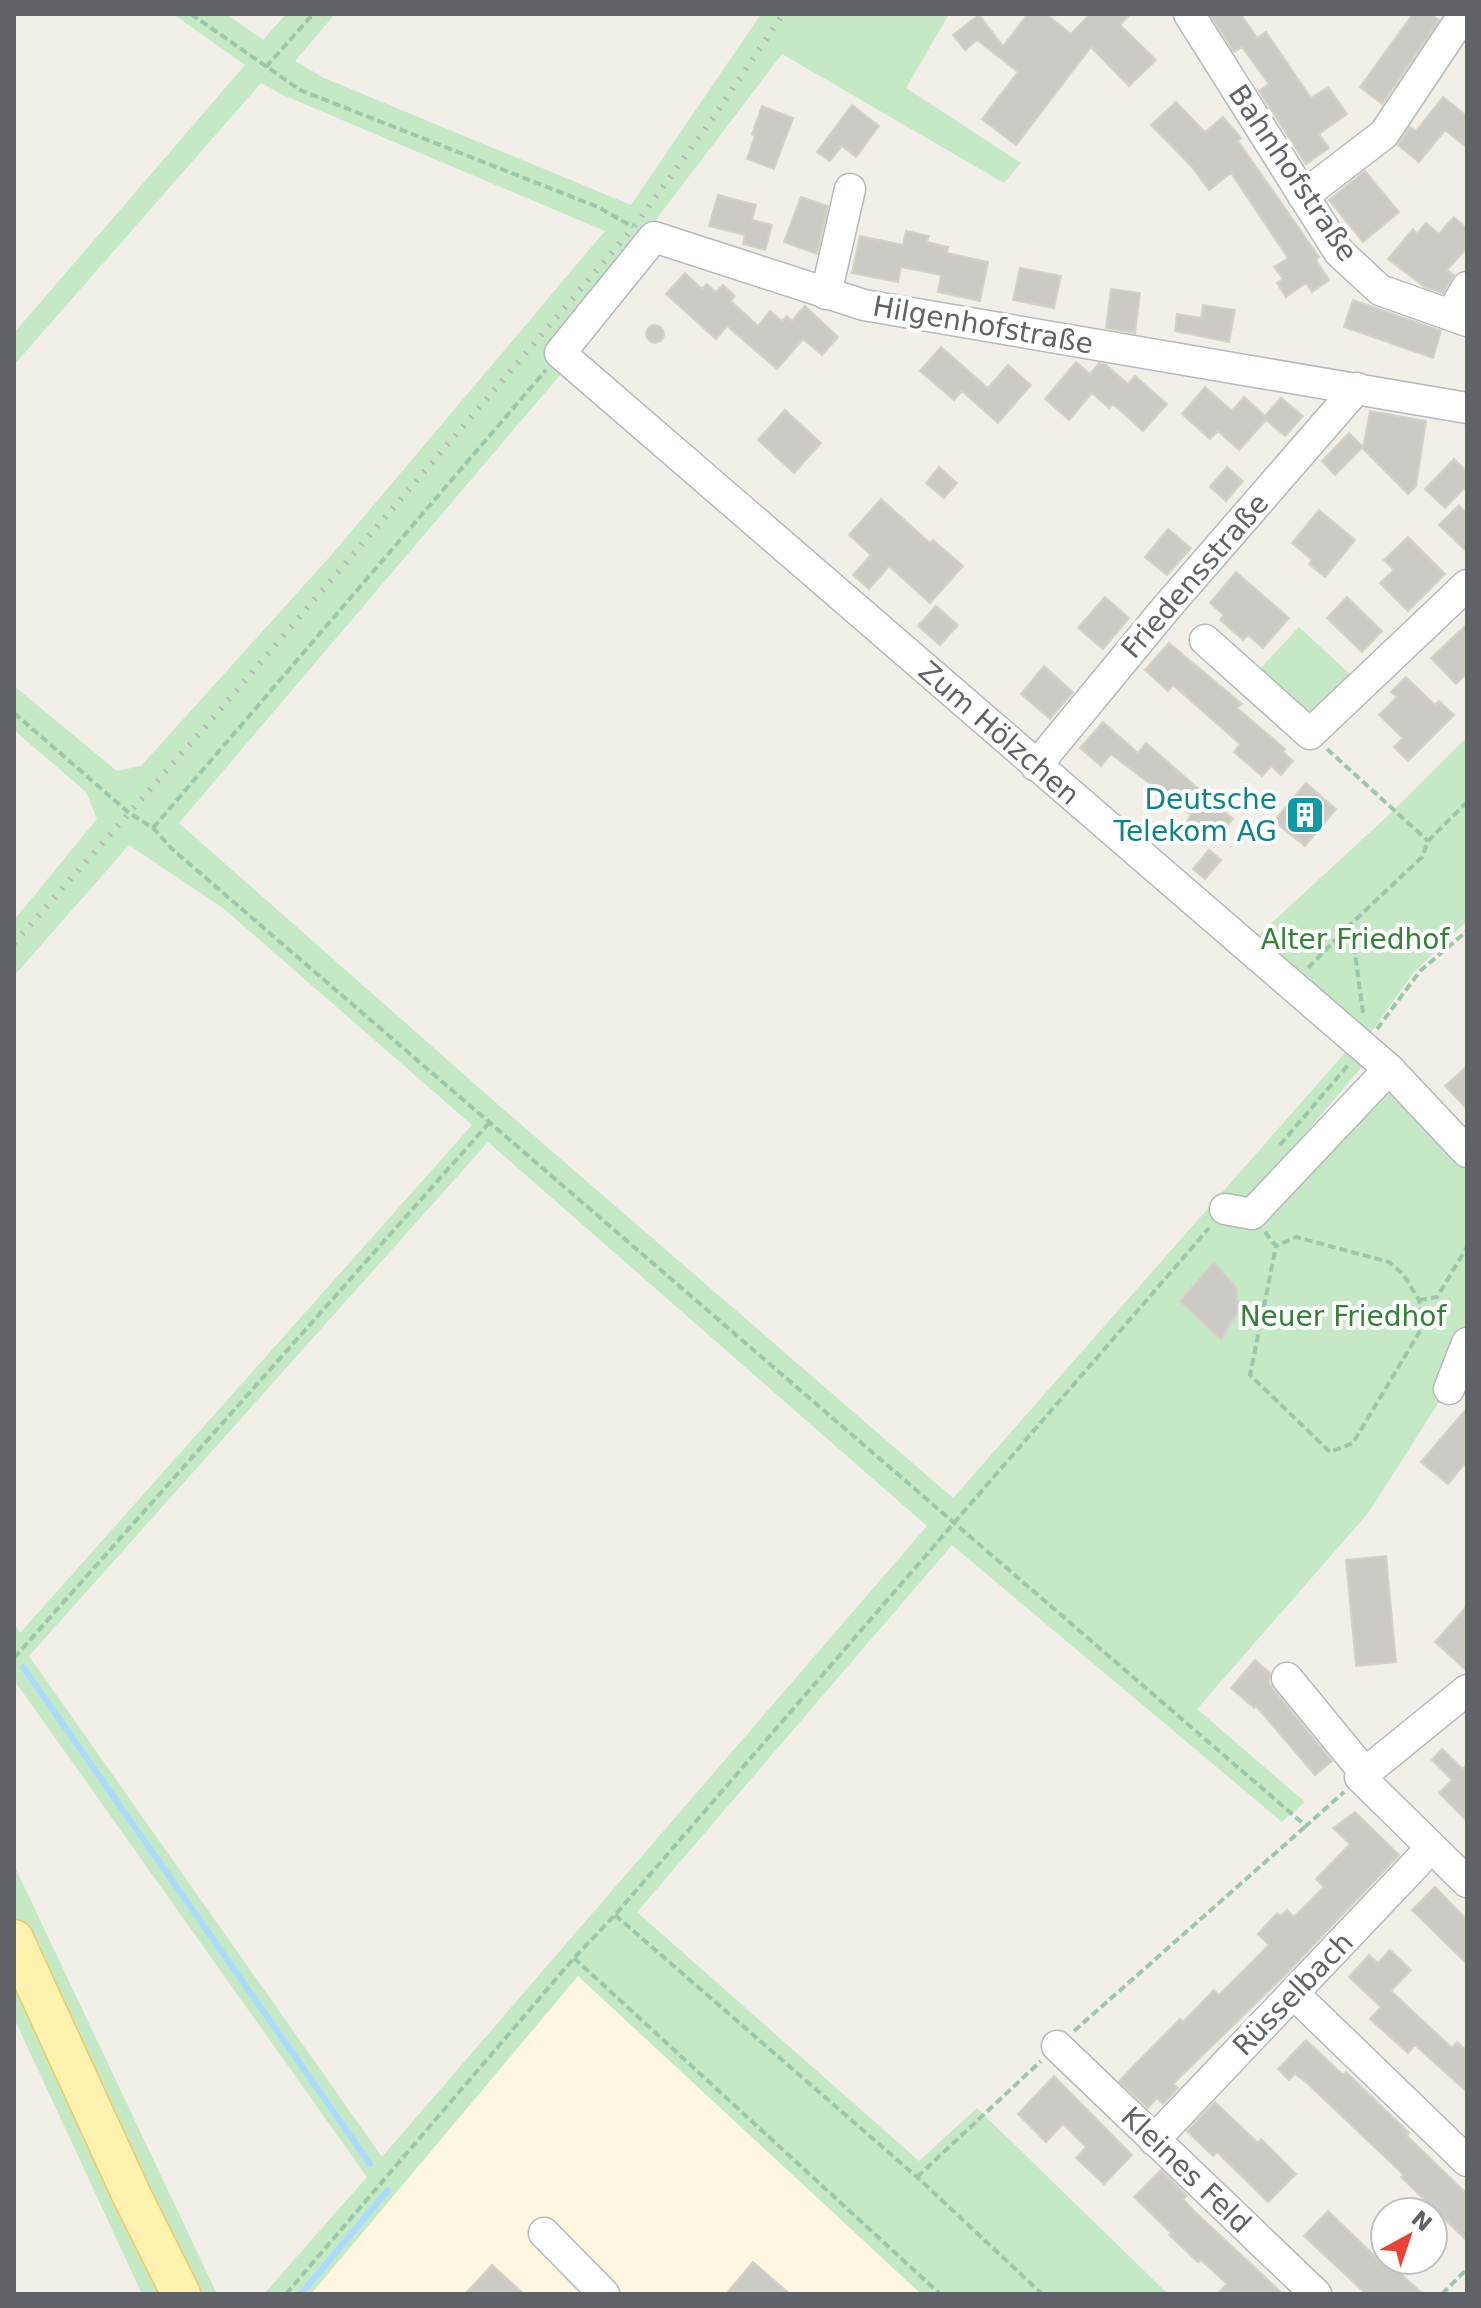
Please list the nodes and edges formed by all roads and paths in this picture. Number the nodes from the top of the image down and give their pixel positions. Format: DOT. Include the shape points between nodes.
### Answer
graph roads {
  1 [pos="191,14"];
  2 [pos="313,14"];
  3 [pos="1189,14"];
  4 [pos="1464,14"];
  5 [pos="266,67"];
  6 [pos="850,189"];
  7 [pos="1303,196"];
  8 [pos="654,237"];
  9 [pos="1467,287"];
  10 [pos="826,294"];
  11 [pos="1459,318"];
  12 [pos="560,353"];
  13 [pos="1357,388"];
  14 [pos="1467,408"];
  15 [pos="1467,585"];
  16 [pos="1205,640"];
  17 [pos="14,713"];
  18 [pos="1310,734"];
  19 [pos="1036,766"];
  20 [pos="1467,802"];
  21 [pos="153,828"];
  22 [pos="1428,841"];
  23 [pos="1351,924"];
  24 [pos="1467,931"];
  25 [pos="1306,971"];
  26 [pos="1363,1047"];
  27 [pos="1389,1069"];
  28 [pos="489,1123"];
  29 [pos="1467,1152"];
  30 [pos="1239,1212"];
  31 [pos="1276,1246"];
  32 [pos="1467,1247"];
  33 [pos="1167,1276"];
  34 [pos="1419,1300"];
  35 [pos="1467,1343"];
  36 [pos="1449,1389"];
  37 [pos="952,1523"];
  38 [pos="14,1658"];
  39 [pos="1287,1678"];
  40 [pos="1467,1690"];
  41 [pos="1363,1775"];
  42 [pos="1306,1826"];
  43 [pos="1431,1848"];
  44 [pos="1467,1882"];
  45 [pos="615,1915"];
  46 [pos="14,1939"];
  47 [pos="574,1958"];
  48 [pos="1294,1994"];
  49 [pos="1057,2046"];
  50 [pos="1154,2140"];
  51 [pos="1467,2161"];
  52 [pos="917,2177"];
  53 [pos="544,2233"];
  54 [pos="1467,2269"];
  55 [pos="181,2294"];
  56 [pos="286,2294"];
  57 [pos="604,2294"];
  58 [pos="940,2294"];
  59 [pos="1042,2294"];
  60 [pos="1316,2294"];
  61 [pos="1442,2294"];
  1 -- 5 [label="path"];
  2 -- 5 [label="path"];
  3 -- 7 [label="street, Bahnhofstraße"];
  4 -- 7 [label="street" via="1384,134"];
  5 -- 8 [label="path" via="300,90 598,207"];
  6 -- 10 [label="street"];
  7 -- 11 [label="street, Bahnhofstraße" via="1339,252 1380,290"];
  8 -- 10 [label="street, Hilgenhofstraße"];
  8 -- 12 [label="street"];
  9 -- 11 [label="street" via="1456,303"];
  10 -- 13 [label="street, Hilgenhofstraße" via="864,305"];
  12 -- 19 [label="street, Zum Hölzchen"];
  12 -- 21 [label="path"];
  13 -- 14 [label="street, Hilgenhofstraße"];
  13 -- 19 [label="street, Friedensstraße"];
  15 -- 18 [label="street"];
  16 -- 18 [label="street"];
  17 -- 21 [label="path"];
  18 -- 22 [label="path"];
  19 -- 26 [label="street, Zum Hölzchen"];
  20 -- 22 [label="path"];
  21 -- 28 [label="path"];
  22 -- 23 [label="path" via="1422,857"];
  23 -- 25 [label="path"];
  23 -- 26 [label="path"];
  24 -- 26 [label="path" via="1420,971"];
  26 -- 27 [label="street, Zum Hölzchen"];
  27 -- 29 [label="street, Zum Hölzchen"];
  27 -- 30 [label="street"];
  28 -- 37 [label="path"];
  28 -- 38 [label="path"];
  30 -- 31 [label="path"];
  31 -- 34 [label="path" via="1296,1237 1389,1262"];
  31 -- 34 [label="path" via="1250,1375 1330,1452 1353,1443 1423,1326"];
  32 -- 34 [label="path" via="1437,1297"];
  33 -- 37 [label="path"];
  35 -- 36 [label="street"];
  37 -- 42 [label="path"];
  37 -- 45 [label="path"];
  39 -- 41 [label="street"];
  40 -- 41 [label="street"];
  41 -- 42 [label="path"];
  41 -- 43 [label="street"];
  42 -- 49 [label="path"];
  43 -- 44 [label="street"];
  43 -- 48 [label="street, Rüsselbach"];
  45 -- 47 [label="path"];
  45 -- 52 [label="path"];
  46 -- 55 [label="main road"];
  47 -- 56 [label="path"];
  47 -- 58 [label="path"];
  48 -- 50 [label="street, Rüsselbach"];
  48 -- 51 [label="street"];
  49 -- 50 [label="street, Kleines Feld"];
  49 -- 52 [label="path"];
  50 -- 60 [label="street, Kleines Feld"];
  52 -- 59 [label="path"];
  53 -- 57 [label="street"];
  54 -- 61 [label="path"];
}
